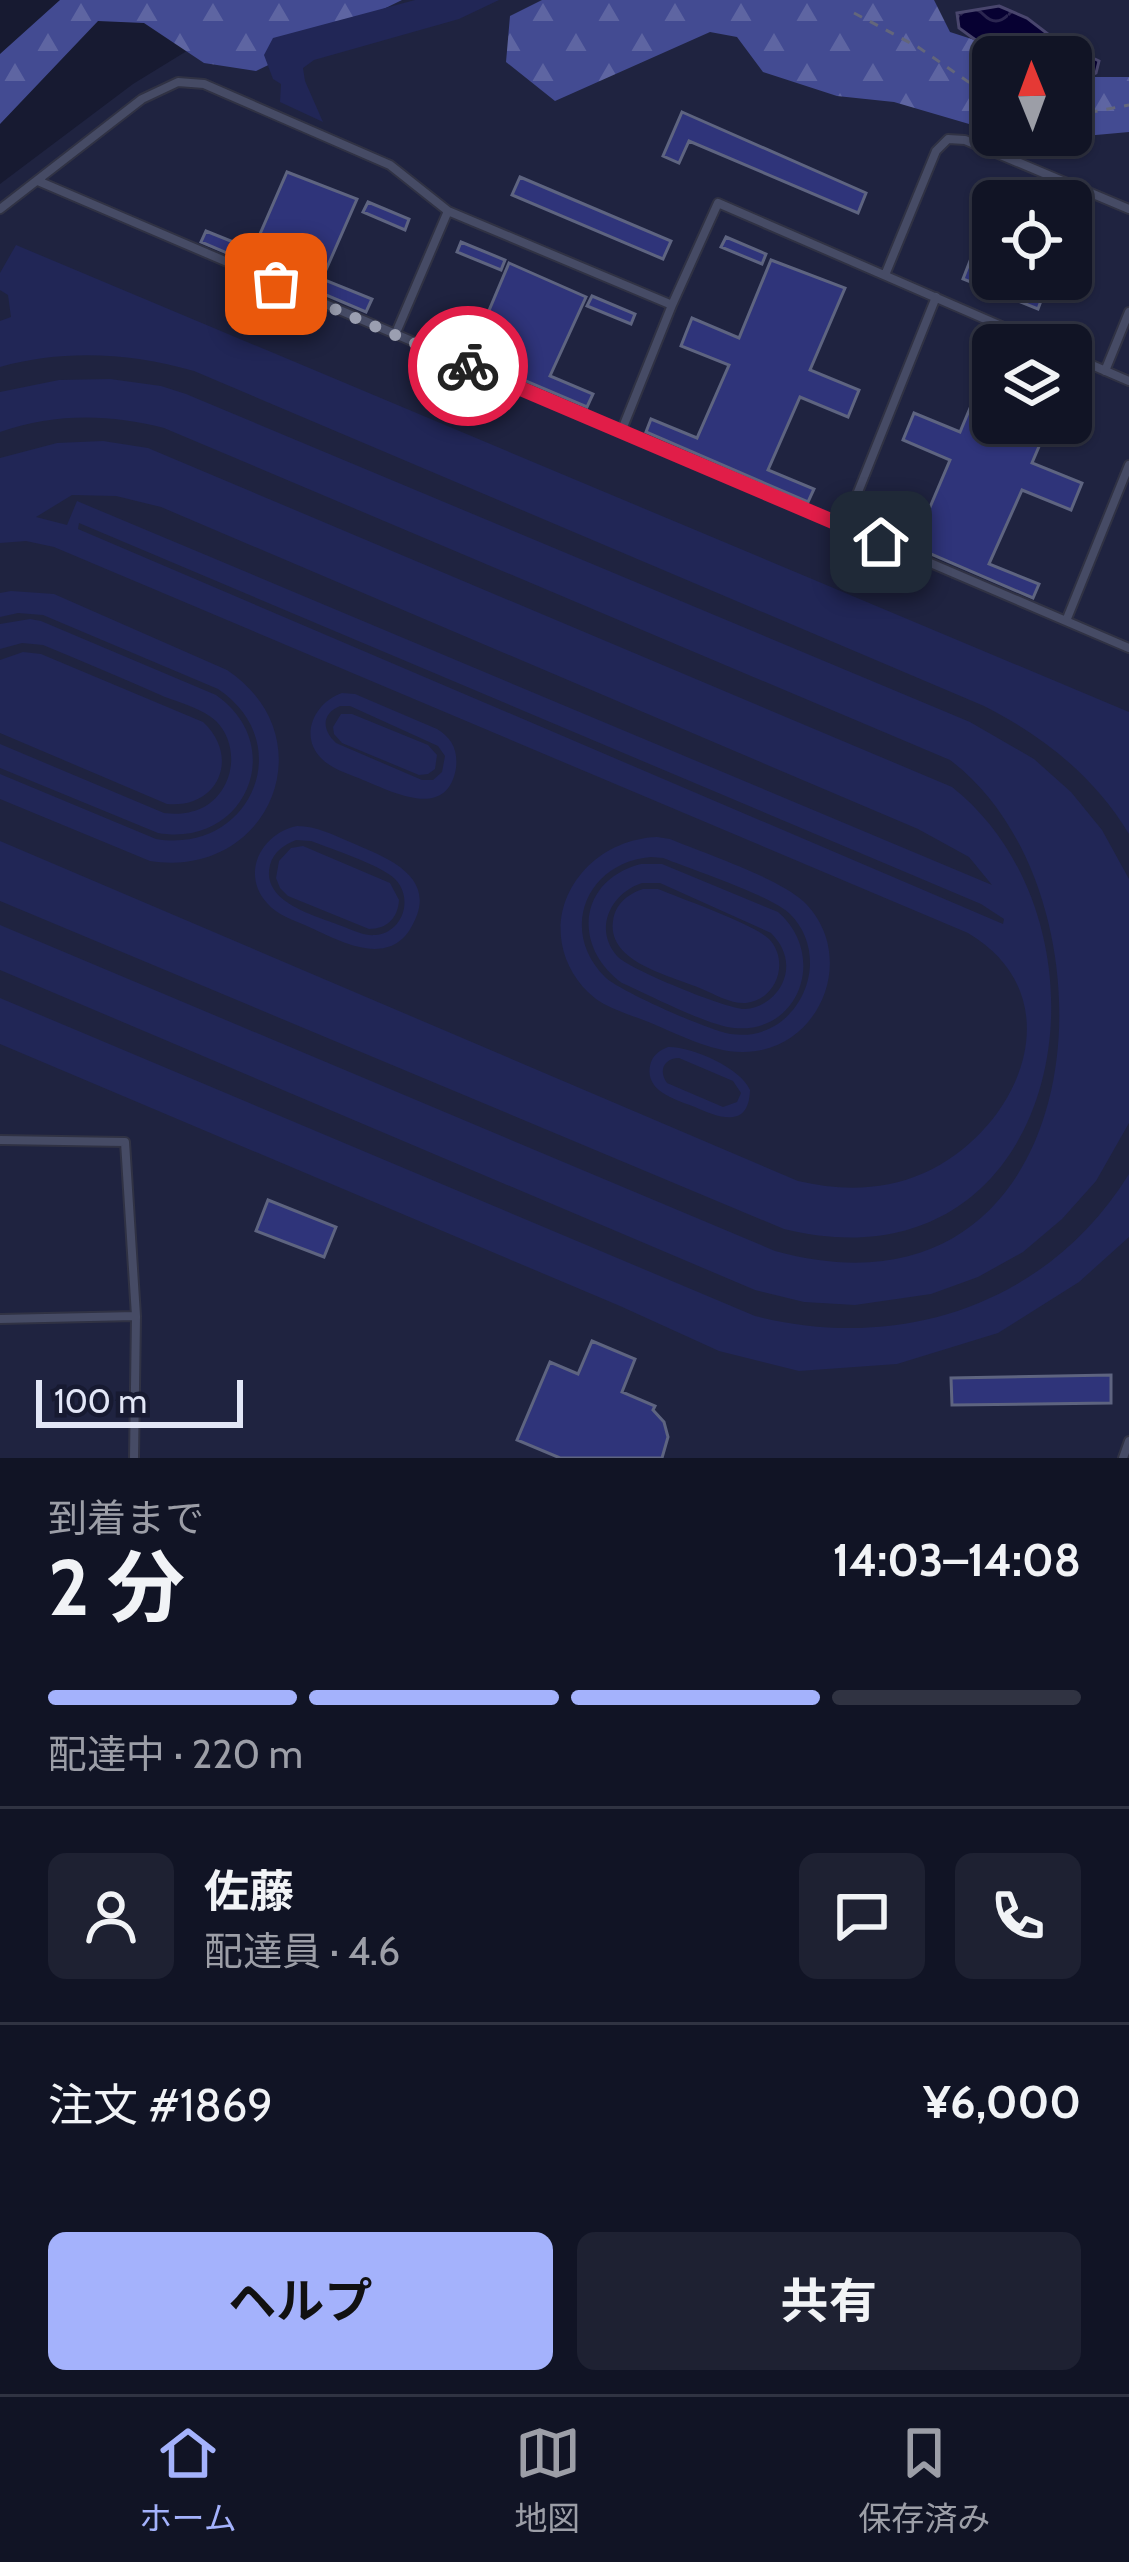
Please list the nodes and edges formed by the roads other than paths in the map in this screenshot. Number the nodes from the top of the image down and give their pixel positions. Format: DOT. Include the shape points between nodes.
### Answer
graph roads {
  1 [pos="38,181"];
  2 [pos="0,209"];
  3 [pos="1129,209"];
  4 [pos="448,211"];
  5 [pos="885,275"];
  6 [pos="936,297"];
  7 [pos="672,305"];
  8 [pos="1129,312"];
  9 [pos="997,324"];
  10 [pos="395,335"];
  11 [pos="1092,365"];
  12 [pos="1105,371"];
  13 [pos="1129,381"];
  14 [pos="622,432"];
  15 [pos="1129,465"];
  16 [pos="844,526"];
  17 [pos="1066,621"];
  18 [pos="1129,648"];
  19 [pos="0,1139"];
  20 [pos="136,1316"];
  21 [pos="0,1319"];
  22 [pos="1129,1444"];
  23 [pos="134,1458"];
  24 [pos="1123,1458"];
  1 -- 2 [label="lane"];
  1 -- 4 [label="lane" via="142,99 178,82 204,84 389,165"];
  1 -- 10 [label="lane"];
  3 -- 5 [label="lane" via="948,139"];
  4 -- 7 [label="lane"];
  4 -- 10 [label="lane"];
  5 -- 6 [label="lane"];
  5 -- 7 [label="lane" via="718,203"];
  6 -- 9 [label="lane"];
  6 -- 16 [label="lane"];
  7 -- 14 [label="lane"];
  8 -- 12 [label="lane"];
  10 -- 14 [label="lane"];
  11 -- 12 [label="lane"];
  12 -- 13 [label="lane"];
  14 -- 16 [label="lane"];
  15 -- 17 [label="lane"];
  16 -- 17 [label="lane"];
  17 -- 18 [label="lane"];
  19 -- 20 [label="lane" via="124,1142"];
  20 -- 21 [label="lane"];
  20 -- 23 [label="lane"];
  22 -- 24 [label="lane"];
}
